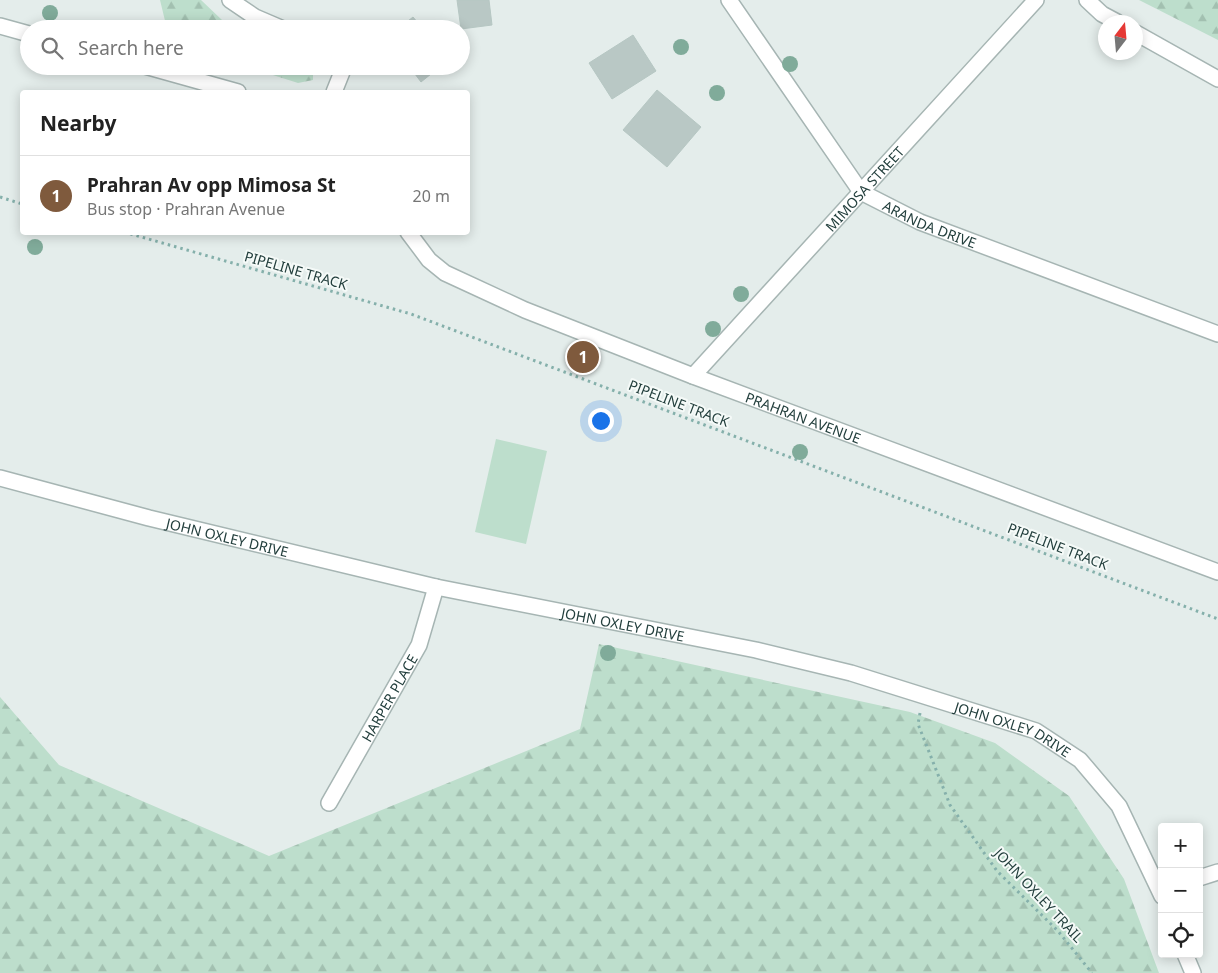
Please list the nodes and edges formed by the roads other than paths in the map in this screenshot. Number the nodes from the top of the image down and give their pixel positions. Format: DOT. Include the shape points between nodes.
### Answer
graph roads {
  1 [pos="230,0"];
  2 [pos="729,0"];
  3 [pos="1036,0"];
  4 [pos="1087,0"];
  5 [pos="1104,15"];
  6 [pos="262,20"];
  7 [pos="0,26"];
  8 [pos="20,32"];
  9 [pos="1143,37"];
  10 [pos="177,75"];
  11 [pos="341,75"];
  12 [pos="1218,79"];
  13 [pos="231,90"];
  14 [pos="335,90"];
  15 [pos="860,192"];
  16 [pos="410,235"];
  17 [pos="1218,334"];
  18 [pos="693,376"];
  19 [pos="0,478"];
  20 [pos="1218,572"];
  21 [pos="436,587"];
  22 [pos="329,803"];
  23 [pos="1218,872"];
  24 [pos="1203,877"];
  25 [pos="1158,887"];
  26 [pos="1187,958"];
  27 [pos="1193,973"];
  1 -- 6 [label="street"];
  2 -- 15 [label="street, ARANDA DRIVE"];
  3 -- 15 [label="street, MIMOSA STREET"];
  4 -- 5 [label="street"];
  7 -- 8 [label="street"];
  9 -- 12 [label="street"];
  10 -- 13 [label="street"];
  11 -- 14 [label="street"];
  15 -- 17 [label="street, ARANDA DRIVE" via="920,222"];
  15 -- 18 [label="street, MIMOSA STREET"];
  16 -- 18 [label="street, PRAHRAN AVENUE" via="429,260 467,285"];
  18 -- 20 [label="street, PRAHRAN AVENUE"];
  19 -- 21 [label="street, JOHN OXLEY DRIVE"];
  21 -- 22 [label="street, HARPER PLACE" via="419,645"];
  21 -- 25 [label="street, JOHN OXLEY DRIVE" via="756,650 851,673 1036,731 1080,760 1119,806"];
  23 -- 24 [label="street"];
  26 -- 27 [label="street"];
}
